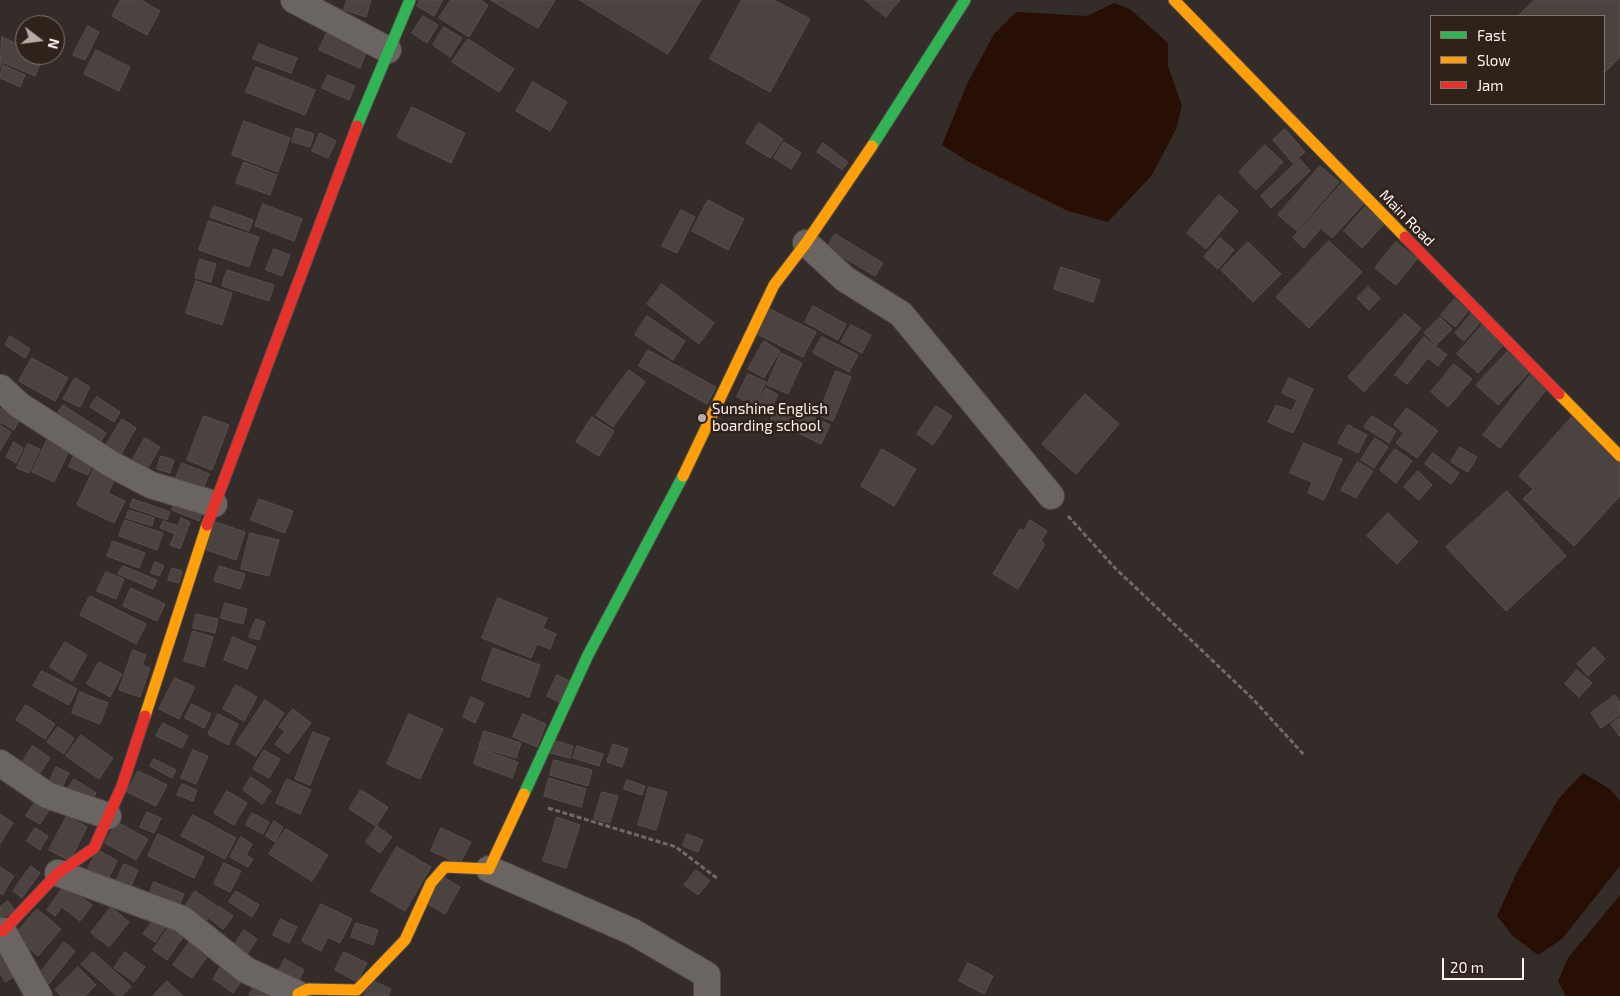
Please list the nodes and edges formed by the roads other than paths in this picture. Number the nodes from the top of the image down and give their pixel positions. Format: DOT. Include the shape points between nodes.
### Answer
graph roads {
  1 [pos="294,0"];
  2 [pos="410,0"];
  3 [pos="965,0"];
  4 [pos="1174,0"];
  5 [pos="388,50"];
  6 [pos="806,243"];
  7 [pos="1,388"];
  8 [pos="1620,456"];
  9 [pos="1051,496"];
  10 [pos="214,504"];
  11 [pos="0,763"];
  12 [pos="108,816"];
  13 [pos="488,869"];
  14 [pos="58,873"];
  15 [pos="2,933"];
  16 [pos="299,995"];
  17 [pos="39,996"];
  18 [pos="706,996"];
  1 -- 5 [label="street"];
  2 -- 5 [label="street"];
  3 -- 6 [label="street"];
  4 -- 8 [label="street, Main Road"];
  5 -- 10 [label="street"];
  6 -- 9 [label="street" via="845,279 901,314"];
  6 -- 13 [label="street" via="774,286 696,453 588,655"];
  7 -- 10 [label="street" via="19,405 111,464 151,485"];
  10 -- 12 [label="street" via="122,786"];
  11 -- 12 [label="street" via="47,795"];
  12 -- 14 [label="street" via="94,848"];
  13 -- 16 [label="street" via="445,867 431,883 405,940 357,990 308,989"];
  13 -- 18 [label="street" via="633,932 708,975"];
  14 -- 15 [label="street"];
  14 -- 16 [label="street" via="182,920 246,970"];
  15 -- 17 [label="street"];
}
